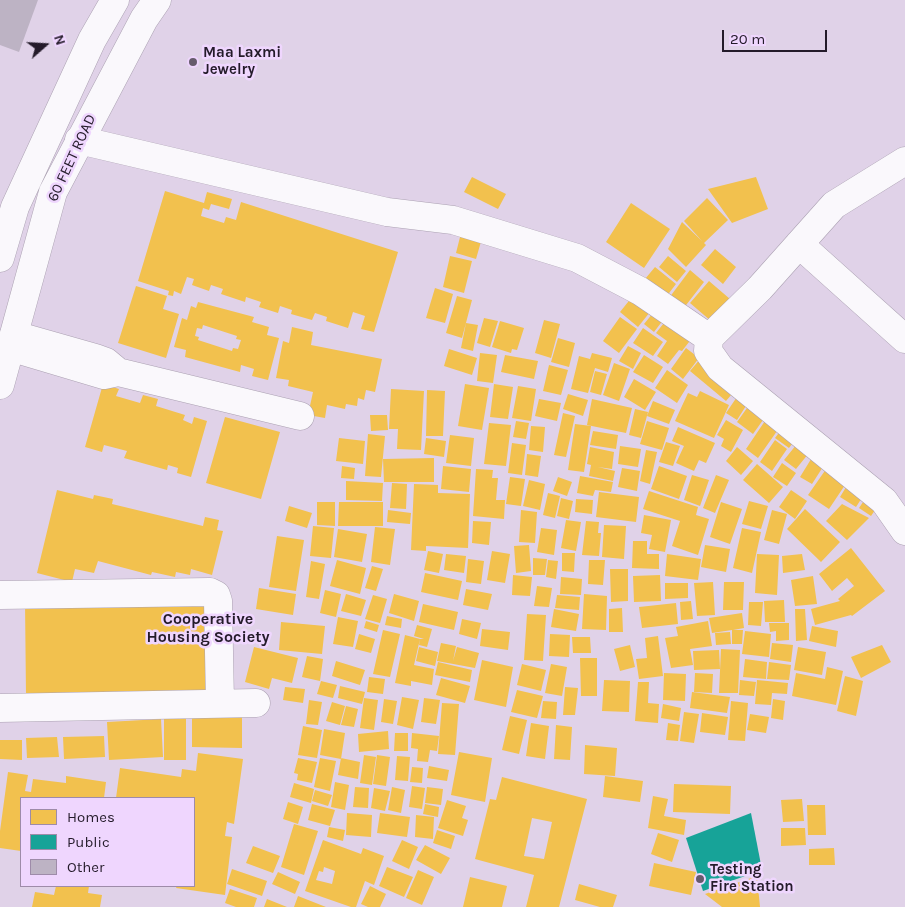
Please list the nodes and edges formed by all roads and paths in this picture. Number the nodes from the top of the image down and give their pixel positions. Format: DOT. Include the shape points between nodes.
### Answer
graph roads {
  1 [pos="115,0"];
  2 [pos="157,0"];
  3 [pos="79,140"];
  4 [pos="905,161"];
  5 [pos="8,205"];
  6 [pos="799,244"];
  7 [pos="1,251"];
  8 [pos="709,338"];
  9 [pos="905,339"];
  10 [pos="12,341"];
  11 [pos="0,385"];
  12 [pos="300,416"];
  13 [pos="905,531"];
  14 [pos="0,595"];
  15 [pos="220,703"];
  16 [pos="256,703"];
  17 [pos="0,708"];
  1 -- 5 [label="street, 60 FEET ROAD"];
  2 -- 3 [label="street, 60 FEET ROAD"];
  3 -- 8 [label="street" via="387,212 453,220 577,258 640,291"];
  3 -- 10 [label="street, 60 FEET ROAD" via="53,192"];
  4 -- 6 [label="street" via="834,205"];
  5 -- 7 [label="street, 60 FEET ROAD"];
  6 -- 8 [label="street"];
  6 -- 9 [label="street"];
  8 -- 13 [label="street" via="708,351 720,368 884,501"];
  10 -- 11 [label="street, 60 FEET ROAD"];
  10 -- 12 [label="street" via="95,358 118,372"];
  14 -- 15 [label="street" via="210,592 218,601"];
  15 -- 16 [label="street"];
  15 -- 17 [label="street"];
}
